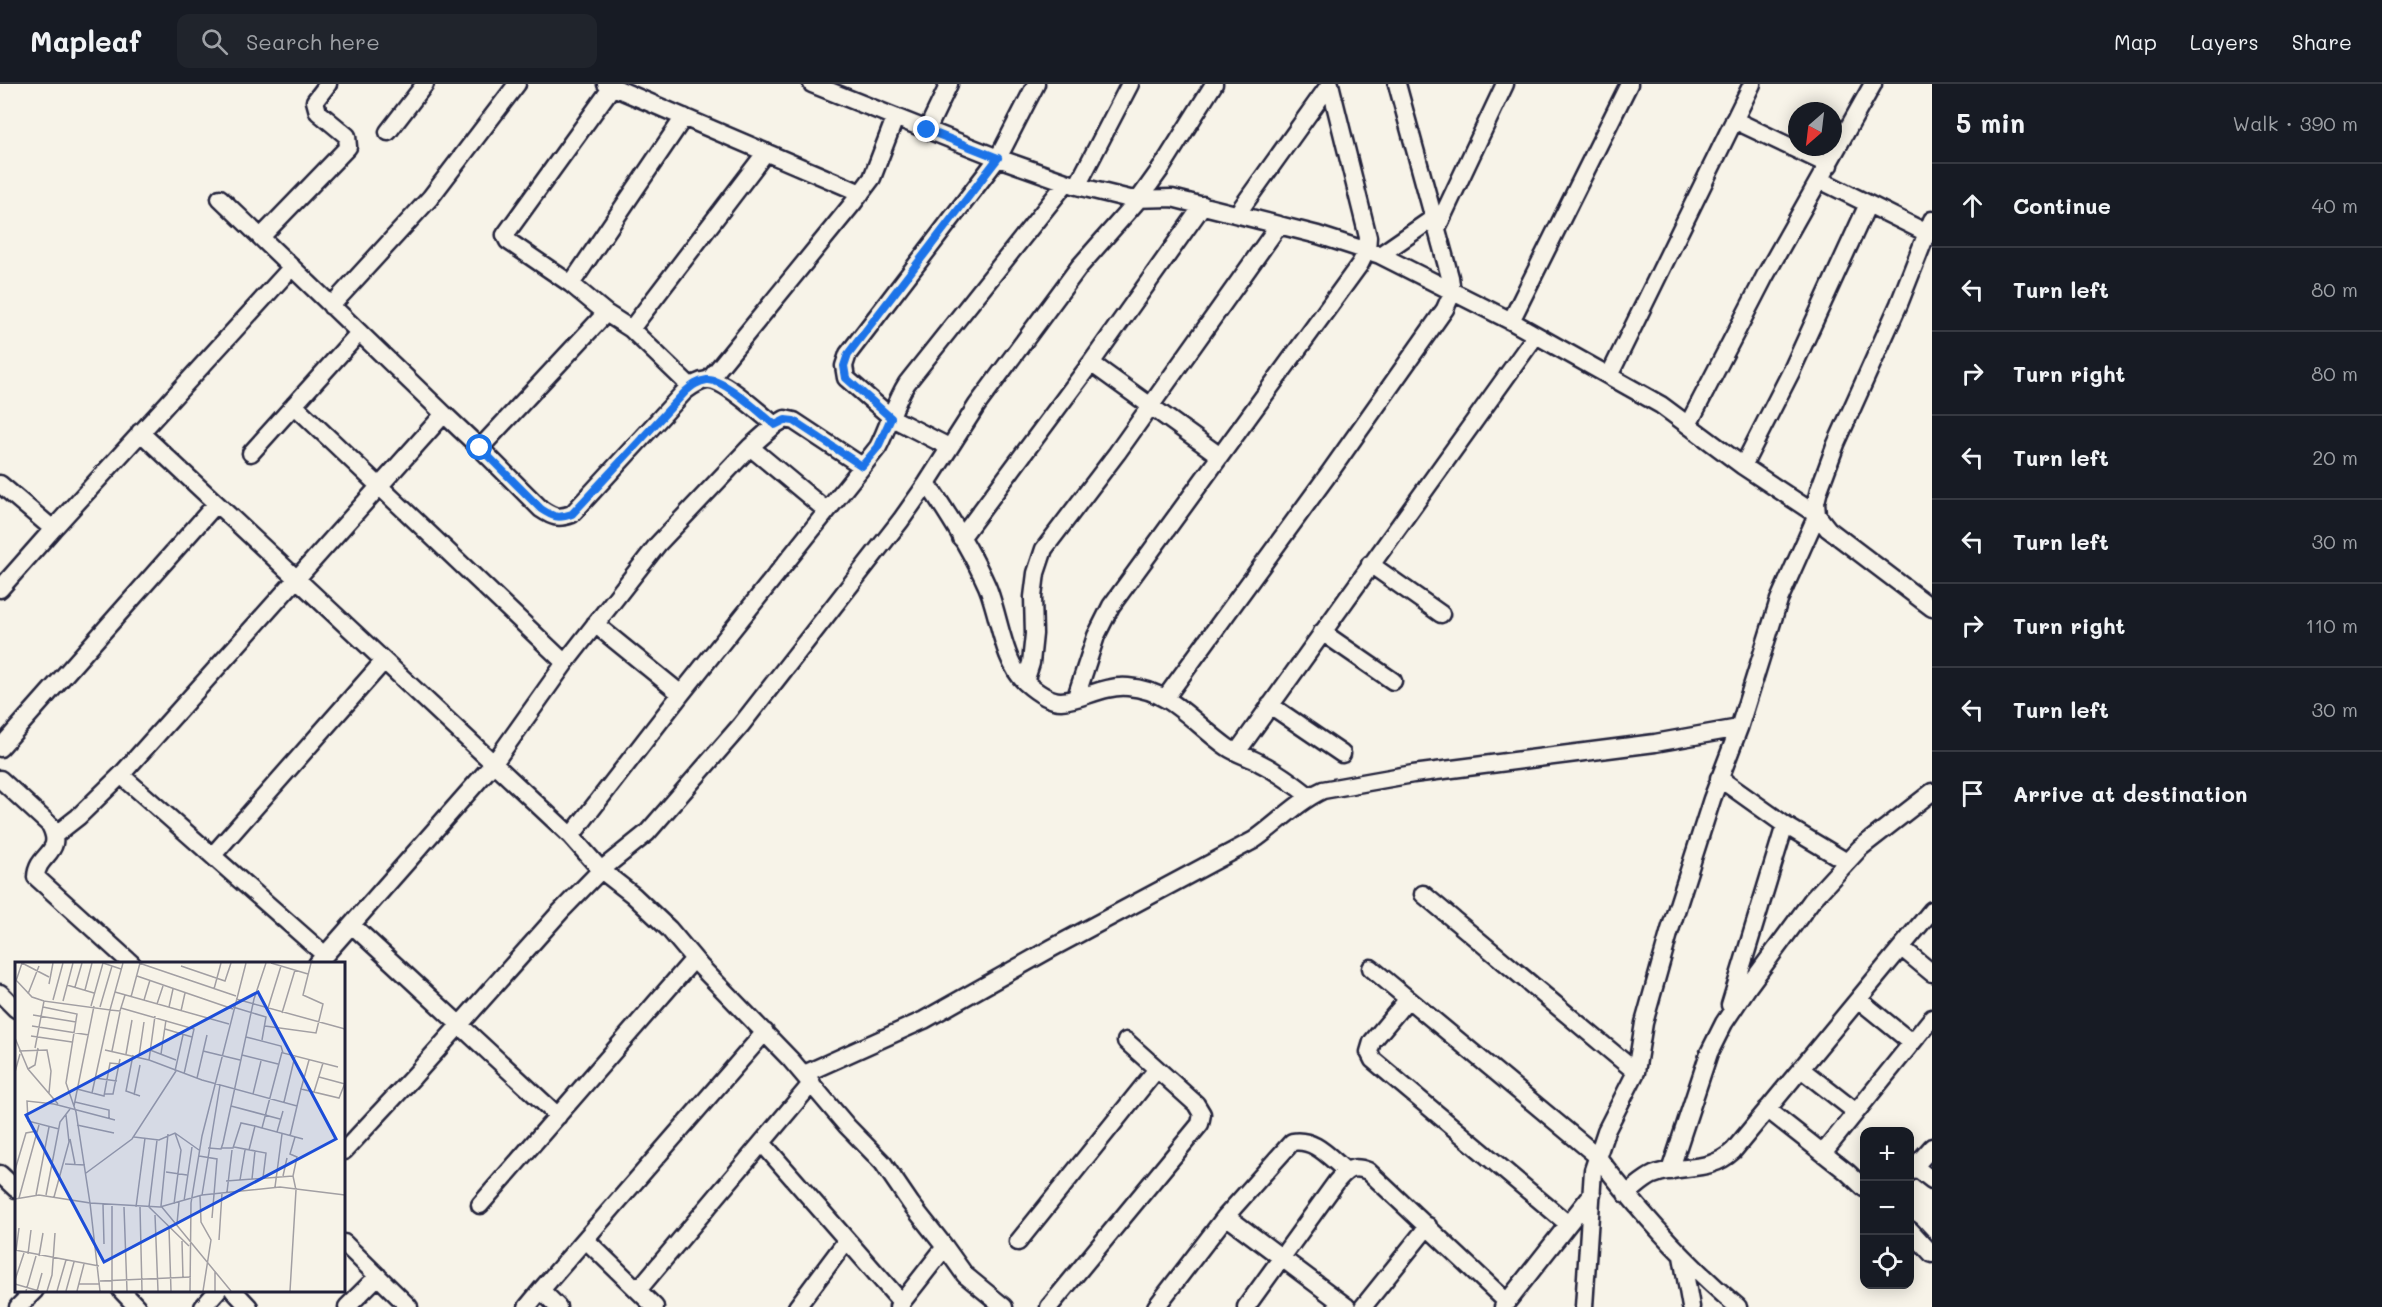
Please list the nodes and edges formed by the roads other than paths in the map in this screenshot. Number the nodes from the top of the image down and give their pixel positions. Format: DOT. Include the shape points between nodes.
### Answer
graph roads {
  1 [pos="328,84"];
  2 [pos="425,84"];
  3 [pos="517,84"];
  4 [pos="812,84"];
  5 [pos="950,84"];
  6 [pos="1036,84"];
  7 [pos="1130,84"];
  8 [pos="1214,84"];
  9 [pos="1330,84"];
  10 [pos="1397,84"];
  11 [pos="1505,84"];
  12 [pos="1629,84"];
  13 [pos="1752,84"];
  14 [pos="1873,84"];
  15 [pos="609,85"];
  16 [pos="684,117"];
  17 [pos="895,118"];
  18 [pos="1734,120"];
  19 [pos="927,130"];
  20 [pos="388,132"];
  21 [pos="766,152"];
  22 [pos="998,158"];
  23 [pos="1829,165"];
  24 [pos="1820,180"];
  25 [pos="1071,184"];
  26 [pos="861,193"];
  27 [pos="220,198"];
  28 [pos="1139,199"];
  29 [pos="1868,204"];
  30 [pos="1203,205"];
  31 [pos="1237,214"];
  32 [pos="1436,222"];
  33 [pos="1279,225"];
  34 [pos="1929,227"];
  35 [pos="261,237"];
  36 [pos="1373,253"];
  37 [pos="292,267"];
  38 [pos="571,284"];
  39 [pos="1452,293"];
  40 [pos="331,306"];
  41 [pos="606,313"];
  42 [pos="1511,321"];
  43 [pos="631,329"];
  44 [pos="359,333"];
  45 [pos="1536,335"];
  46 [pos="1091,363"];
  47 [pos="1610,374"];
  48 [pos="709,380"];
  49 [pos="691,387"];
  50 [pos="294,405"];
  51 [pos="1150,407"];
  52 [pos="444,414"];
  53 [pos="891,418"];
  54 [pos="775,425"];
  55 [pos="1688,425"];
  56 [pos="140,432"];
  57 [pos="750,447"];
  58 [pos="949,447"];
  59 [pos="480,448"];
  60 [pos="251,453"];
  61 [pos="1220,456"];
  62 [pos="862,466"];
  63 [pos="1743,466"];
  64 [pos="927,483"];
  65 [pos="0,484"];
  66 [pos="380,486"];
  67 [pos="216,504"];
  68 [pos="827,511"];
  69 [pos="1817,516"];
  70 [pos="53,529"];
  71 [pos="961,538"];
  72 [pos="1370,564"];
  73 [pos="297,579"];
  74 [pos="0,589"];
  75 [pos="1932,608"];
  76 [pos="1441,614"];
  77 [pos="595,624"];
  78 [pos="1322,632"];
  79 [pos="383,662"];
  80 [pos="565,663"];
  81 [pos="1393,681"];
  82 [pos="1024,682"];
  83 [pos="681,694"];
  84 [pos="1076,697"];
  85 [pos="1166,698"];
  86 [pos="1270,705"];
  87 [pos="1740,728"];
  88 [pos="0,748"];
  89 [pos="1237,752"];
  90 [pos="1342,754"];
  91 [pos="494,763"];
  92 [pos="121,775"];
  93 [pos="1719,778"];
  94 [pos="0,779"];
  95 [pos="1932,792"];
  96 [pos="1309,796"];
  97 [pos="1785,825"];
  98 [pos="55,835"];
  99 [pos="571,836"];
  100 [pos="213,855"];
  101 [pos="1847,862"];
  102 [pos="602,870"];
  103 [pos="1423,894"];
  104 [pos="1932,910"];
  105 [pos="352,925"];
  106 [pos="1902,948"];
  107 [pos="321,959"];
  108 [pos="694,959"];
  109 [pos="131,962"];
  110 [pos="1371,968"];
  111 [pos="1932,973"];
  112 [pos="0,993"];
  113 [pos="1407,1000"];
  114 [pos="1859,1000"];
  115 [pos="15,1008"];
  116 [pos="1932,1018"];
  117 [pos="1724,1023"];
  118 [pos="459,1026"];
  119 [pos="765,1032"];
  120 [pos="1126,1041"];
  121 [pos="1912,1043"];
  122 [pos="1157,1069"];
  123 [pos="1800,1069"];
  124 [pos="1636,1072"];
  125 [pos="808,1079"];
  126 [pos="1767,1109"];
  127 [pos="1856,1112"];
  128 [pos="558,1116"];
  129 [pos="763,1144"];
  130 [pos="1932,1147"];
  131 [pos="345,1150"];
  132 [pos="1823,1153"];
  133 [pos="1597,1156"];
  134 [pos="1914,1167"];
  135 [pos="1345,1170"];
  136 [pos="1914,1170"];
  137 [pos="1670,1171"];
  138 [pos="0,1174"];
  139 [pos="1932,1180"];
  140 [pos="1860,1185"];
  141 [pos="15,1189"];
  142 [pos="1592,1194"];
  143 [pos="1626,1194"];
  144 [pos="480,1205"];
  145 [pos="1226,1216"];
  146 [pos="1568,1224"];
  147 [pos="1428,1226"];
  148 [pos="1914,1234"];
  149 [pos="586,1240"];
  150 [pos="847,1240"];
  151 [pos="1018,1242"];
  152 [pos="345,1244"];
  153 [pos="945,1247"];
  154 [pos="1932,1254"];
  155 [pos="1682,1256"];
  156 [pos="1281,1258"];
  157 [pos="378,1276"];
  158 [pos="542,1290"];
  159 [pos="638,1290"];
  160 [pos="33,1292"];
  161 [pos="123,1292"];
  162 [pos="235,1292"];
  163 [pos="1505,1304"];
  164 [pos="900,1305"];
  165 [pos="997,1305"];
  166 [pos="18,1307"];
  167 [pos="137,1307"];
  168 [pos="249,1307"];
  169 [pos="347,1307"];
  170 [pos="409,1307"];
  171 [pos="527,1307"];
  172 [pos="558,1307"];
  173 [pos="655,1307"];
  174 [pos="797,1307"];
  175 [pos="1048,1307"];
  176 [pos="1156,1307"];
  177 [pos="1246,1307"];
  178 [pos="1347,1307"];
  179 [pos="1363,1307"];
  180 [pos="1584,1307"];
  181 [pos="1691,1307"];
  182 [pos="1738,1307"];
  1 -- 35 [label="street" via="315,100 318,112 347,136 348,147"];
  2 -- 20 [label="street"];
  3 -- 40 [label="street" via="430,198"];
  4 -- 17 [label="street"];
  5 -- 19 [label="street"];
  6 -- 22 [label="street"];
  7 -- 25 [label="street"];
  8 -- 28 [label="street"];
  9 -- 31 [label="street"];
  9 -- 36 [label="street"];
  10 -- 32 [label="street"];
  11 -- 32 [label="street"];
  12 -- 42 [label="street"];
  13 -- 18 [label="street"];
  14 -- 23 [label="street"];
  15 -- 16 [label="street"];
  15 -- 38 [label="street" via="505,235 508,241"];
  16 -- 21 [label="street"];
  16 -- 38 [label="street"];
  17 -- 19 [label="street"];
  17 -- 26 [label="street" via="872,178"];
  18 -- 23 [label="street"];
  18 -- 47 [label="street"];
  19 -- 22 [label="street"];
  21 -- 26 [label="street"];
  21 -- 43 [label="street"];
  22 -- 25 [label="street"];
  22 -- 53 [label="street" via="848,354 846,378"];
  23 -- 24 [label="street"];
  24 -- 29 [label="street"];
  24 -- 55 [label="street"];
  25 -- 28 [label="street"];
  25 -- 53 [label="street" via="907,383"];
  26 -- 48 [label="street"];
  27 -- 35 [label="street"];
  28 -- 30 [label="street" via="1172,198"];
  28 -- 58 [label="street" via="1079,267"];
  29 -- 34 [label="street"];
  29 -- 63 [label="street"];
  30 -- 31 [label="street"];
  30 -- 46 [label="street"];
  31 -- 33 [label="street"];
  32 -- 36 [label="street"];
  32 -- 39 [label="street"];
  33 -- 36 [label="street"];
  33 -- 51 [label="street"];
  34 -- 69 [label="street" via="1836,444 1816,502"];
  35 -- 37 [label="street"];
  36 -- 39 [label="street"];
  36 -- 61 [label="street" via="1360,264"];
  37 -- 40 [label="street"];
  37 -- 56 [label="street"];
  38 -- 41 [label="street"];
  39 -- 42 [label="street"];
  39 -- 85 [label="street" via="1445,309 1330,472"];
  40 -- 44 [label="street"];
  41 -- 43 [label="street"];
  41 -- 59 [label="street"];
  42 -- 45 [label="street"];
  43 -- 49 [label="street"];
  44 -- 50 [label="street"];
  44 -- 52 [label="street"];
  45 -- 47 [label="street"];
  45 -- 72 [label="street"];
  46 -- 51 [label="street"];
  46 -- 71 [label="street"];
  47 -- 55 [label="street"];
  48 -- 49 [label="street"];
  48 -- 54 [label="street" via="721,383"];
  49 -- 59 [label="street" via="572,514 561,518 541,509"];
  50 -- 60 [label="street"];
  50 -- 66 [label="street"];
  51 -- 61 [label="street"];
  51 -- 82 [label="street" via="1044,549 1036,573 1031,663"];
  52 -- 59 [label="street"];
  52 -- 66 [label="street"];
  53 -- 58 [label="street"];
  53 -- 62 [label="street" via="878,447"];
  54 -- 57 [label="street"];
  54 -- 62 [label="street" via="794,421"];
  55 -- 63 [label="street"];
  56 -- 67 [label="street"];
  56 -- 70 [label="street"];
  57 -- 68 [label="street"];
  57 -- 77 [label="street" via="658,544"];
  58 -- 64 [label="street"];
  61 -- 84 [label="street" via="1111,606 1096,636"];
  62 -- 68 [label="street"];
  63 -- 69 [label="street"];
  64 -- 71 [label="street"];
  64 -- 102 [label="street" via="741,725 647,833"];
  65 -- 70 [label="street"];
  66 -- 73 [label="street"];
  66 -- 80 [label="street"];
  67 -- 73 [label="street"];
  67 -- 88 [label="street"];
  68 -- 83 [label="street"];
  69 -- 75 [label="street" via="1828,529"];
  69 -- 87 [label="street" via="1779,600"];
  70 -- 74 [label="street"];
  71 -- 82 [label="street" via="987,586 1013,667"];
  72 -- 76 [label="street"];
  72 -- 78 [label="street"];
  73 -- 79 [label="street"];
  73 -- 92 [label="street"];
  77 -- 80 [label="street"];
  77 -- 83 [label="street"];
  78 -- 81 [label="street"];
  78 -- 86 [label="street"];
  79 -- 91 [label="street"];
  79 -- 100 [label="street"];
  80 -- 91 [label="street"];
  82 -- 84 [label="street" via="1046,697 1061,701"];
  83 -- 99 [label="street"];
  84 -- 85 [label="street" via="1127,686"];
  85 -- 89 [label="street"];
  86 -- 89 [label="street"];
  86 -- 90 [label="street"];
  87 -- 93 [label="street"];
  87 -- 96 [label="street" via="1379,779"];
  89 -- 96 [label="street" via="1290,780"];
  91 -- 99 [label="street"];
  91 -- 105 [label="street"];
  92 -- 98 [label="street"];
  92 -- 100 [label="street"];
  93 -- 97 [label="street"];
  93 -- 124 [label="street" via="1670,930 1644,1023"];
  94 -- 98 [label="street" via="50,825"];
  95 -- 101 [label="street"];
  96 -- 125 [label="street" via="1254,840"];
  97 -- 101 [label="street"];
  97 -- 117 [label="street"];
  98 -- 109 [label="street" via="53,849 36,871 36,877"];
  99 -- 102 [label="street"];
  100 -- 107 [label="street"];
  101 -- 117 [label="street" via="1812,900"];
  102 -- 108 [label="street" via="669,929"];
  102 -- 118 [label="street"];
  103 -- 124 [label="street"];
  104 -- 106 [label="street"];
  105 -- 107 [label="street"];
  105 -- 118 [label="street"];
  106 -- 111 [label="street"];
  106 -- 114 [label="street"];
  108 -- 119 [label="street"];
  108 -- 128 [label="street"];
  110 -- 113 [label="street"];
  112 -- 115 [label="street"];
  113 -- 133 [label="street"];
  113 -- 146 [label="street" via="1372,1042 1369,1052 1373,1060"];
  114 -- 121 [label="street"];
  114 -- 123 [label="street"];
  116 -- 121 [label="street"];
  117 -- 137 [label="street" via="1709,1053"];
  118 -- 128 [label="street"];
  118 -- 131 [label="street"];
  119 -- 125 [label="street"];
  119 -- 149 [label="street"];
  120 -- 122 [label="street"];
  121 -- 127 [label="street"];
  122 -- 151 [label="street"];
  122 -- 175 [label="street" via="1196,1104 1202,1114 1200,1124"];
  123 -- 126 [label="street"];
  123 -- 127 [label="street"];
  124 -- 133 [label="street"];
  125 -- 129 [label="street"];
  125 -- 153 [label="street" via="883,1163"];
  126 -- 132 [label="street"];
  126 -- 137 [label="street" via="1724,1159 1712,1165"];
  127 -- 132 [label="street"];
  128 -- 144 [label="street"];
  129 -- 150 [label="street"];
  129 -- 159 [label="street"];
  130 -- 134 [label="street"];
  132 -- 140 [label="street"];
  133 -- 142 [label="street"];
  133 -- 143 [label="street"];
  135 -- 145 [label="street" via="1312,1143 1292,1142"];
  135 -- 147 [label="street" via="1357,1167 1368,1171"];
  135 -- 156 [label="street"];
  136 -- 139 [label="street"];
  137 -- 143 [label="street" via="1652,1176"];
  138 -- 141 [label="street"];
  142 -- 146 [label="street"];
  142 -- 180 [label="street"];
  143 -- 155 [label="street"];
  145 -- 156 [label="street"];
  145 -- 176 [label="street"];
  146 -- 163 [label="street"];
  147 -- 163 [label="street"];
  147 -- 179 [label="street"];
  148 -- 154 [label="street"];
  149 -- 158 [label="street"];
  149 -- 159 [label="street"];
  150 -- 164 [label="street"];
  150 -- 174 [label="street"];
  152 -- 157 [label="street"];
  153 -- 164 [label="street"];
  153 -- 165 [label="street" via="965,1275"];
  155 -- 181 [label="street"];
  155 -- 182 [label="street"];
  156 -- 177 [label="street"];
  156 -- 178 [label="street"];
  157 -- 169 [label="street"];
  157 -- 170 [label="street"];
  158 -- 171 [label="street"];
  158 -- 172 [label="street"];
  159 -- 173 [label="street"];
  160 -- 166 [label="street"];
  161 -- 167 [label="street"];
  162 -- 168 [label="street"];
}
